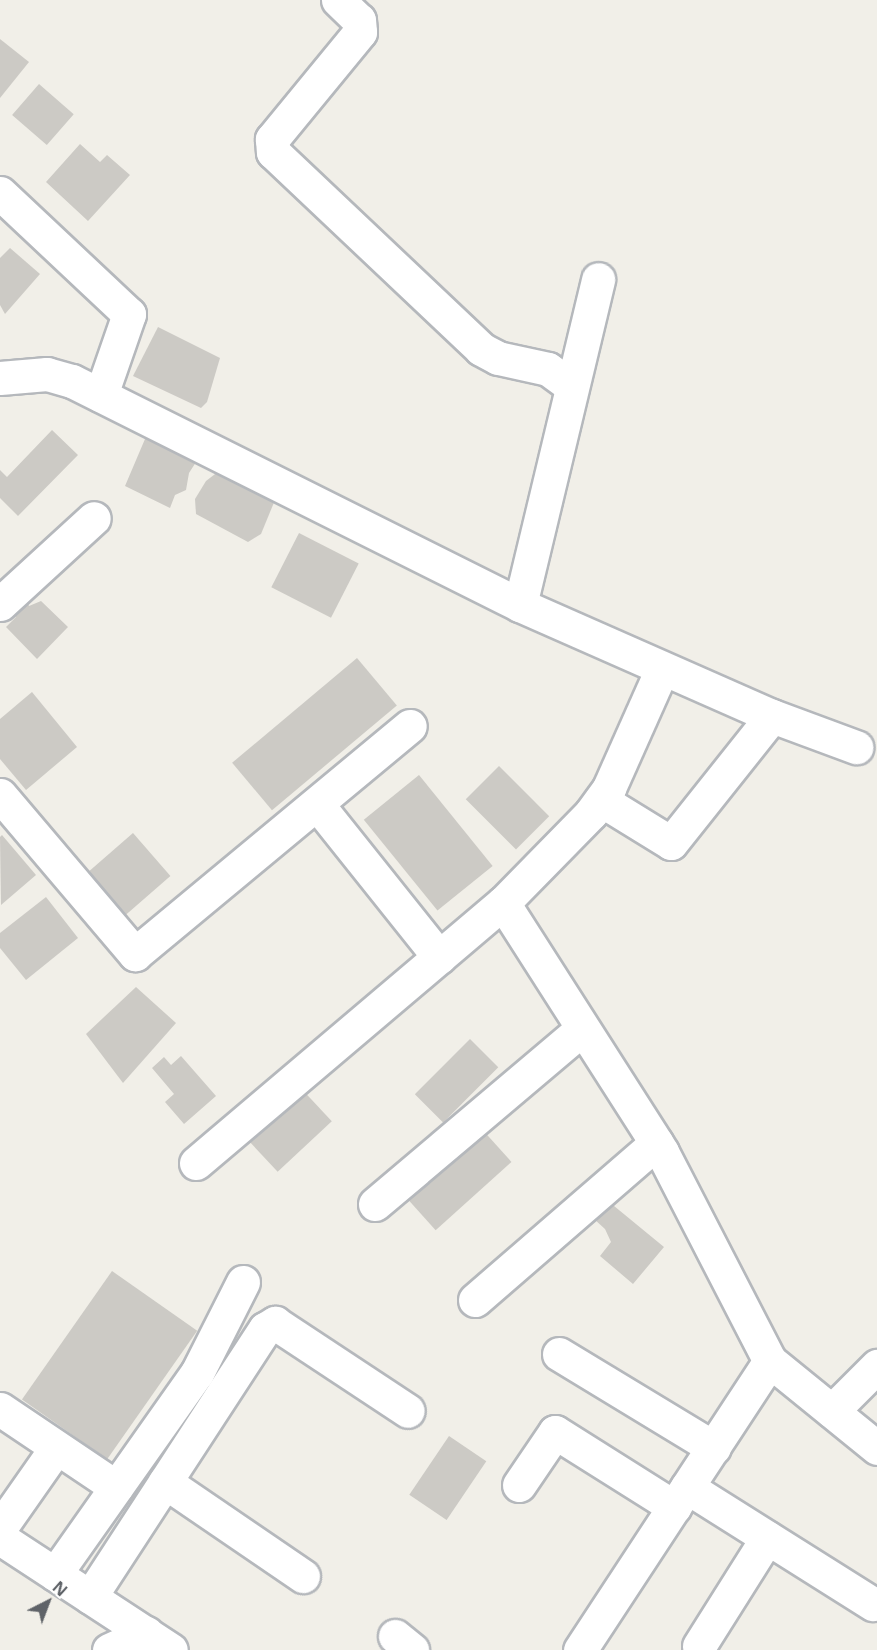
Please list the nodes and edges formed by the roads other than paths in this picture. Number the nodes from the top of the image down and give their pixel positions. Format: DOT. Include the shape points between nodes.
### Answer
graph roads {
  1 [pos="338,0"];
  2 [pos="0,192"];
  3 [pos="598,279"];
  4 [pos="0,378"];
  5 [pos="570,385"];
  6 [pos="101,395"];
  7 [pos="94,518"];
  8 [pos="0,604"];
  9 [pos="520,605"];
  10 [pos="662,669"];
  11 [pos="772,716"];
  12 [pos="410,726"];
  13 [pos="856,747"];
  14 [pos="0,795"];
  15 [pos="601,800"];
  16 [pos="317,804"];
  17 [pos="502,903"];
  18 [pos="439,957"];
  19 [pos="582,1030"];
  20 [pos="656,1143"];
  21 [pos="196,1163"];
  22 [pos="375,1204"];
  23 [pos="243,1282"];
  24 [pos="475,1300"];
  25 [pos="559,1354"];
  26 [pos="770,1361"];
  27 [pos="877,1366"];
  28 [pos="0,1409"];
  29 [pos="408,1411"];
  30 [pos="832,1412"];
  31 [pos="56,1448"];
  32 [pos="714,1448"];
  33 [pos="877,1448"];
  34 [pos="165,1482"];
  35 [pos="519,1485"];
  36 [pos="116,1487"];
  37 [pos="680,1497"];
  38 [pos="0,1528"];
  39 [pos="0,1538"];
  40 [pos="767,1538"];
  41 [pos="55,1574"];
  42 [pos="303,1576"];
  43 [pos="90,1597"];
  44 [pos="873,1604"];
  45 [pos="159,1642"];
  46 [pos="699,1646"];
  47 [pos="109,1650"];
  48 [pos="580,1650"];
  1 -- 5 [label="street" via="359,20 360,32 272,139 273,152 481,349 498,358 548,369"];
  2 -- 6 [label="street" via="129,314"];
  3 -- 5 [label="street"];
  4 -- 6 [label="street" via="59,375"];
  5 -- 9 [label="street"];
  6 -- 9 [label="street"];
  7 -- 8 [label="street"];
  9 -- 10 [label="street"];
  10 -- 11 [label="street"];
  10 -- 15 [label="street"];
  11 -- 13 [label="street"];
  11 -- 15 [label="street" via="671,843"];
  12 -- 16 [label="street"];
  14 -- 16 [label="street" via="135,954"];
  15 -- 17 [label="street"];
  16 -- 18 [label="street"];
  17 -- 18 [label="street"];
  17 -- 19 [label="street"];
  18 -- 21 [label="street"];
  19 -- 20 [label="street"];
  19 -- 22 [label="street"];
  20 -- 24 [label="street"];
  20 -- 26 [label="street"];
  23 -- 36 [label="street" via="196,1372"];
  25 -- 32 [label="street"];
  26 -- 30 [label="street"];
  26 -- 32 [label="street"];
  27 -- 30 [label="street"];
  28 -- 31 [label="street"];
  29 -- 34 [label="street" via="275,1323 265,1329"];
  30 -- 33 [label="street"];
  31 -- 36 [label="street"];
  31 -- 38 [label="street"];
  32 -- 37 [label="street"];
  34 -- 42 [label="street"];
  34 -- 43 [label="street"];
  35 -- 37 [label="street" via="555,1432"];
  36 -- 41 [label="street"];
  37 -- 40 [label="street"];
  37 -- 48 [label="street"];
  39 -- 41 [label="street"];
  40 -- 44 [label="street"];
  40 -- 46 [label="street"];
  41 -- 43 [label="street"];
  43 -- 45 [label="street"];
  45 -- 47 [label="street"];
}
